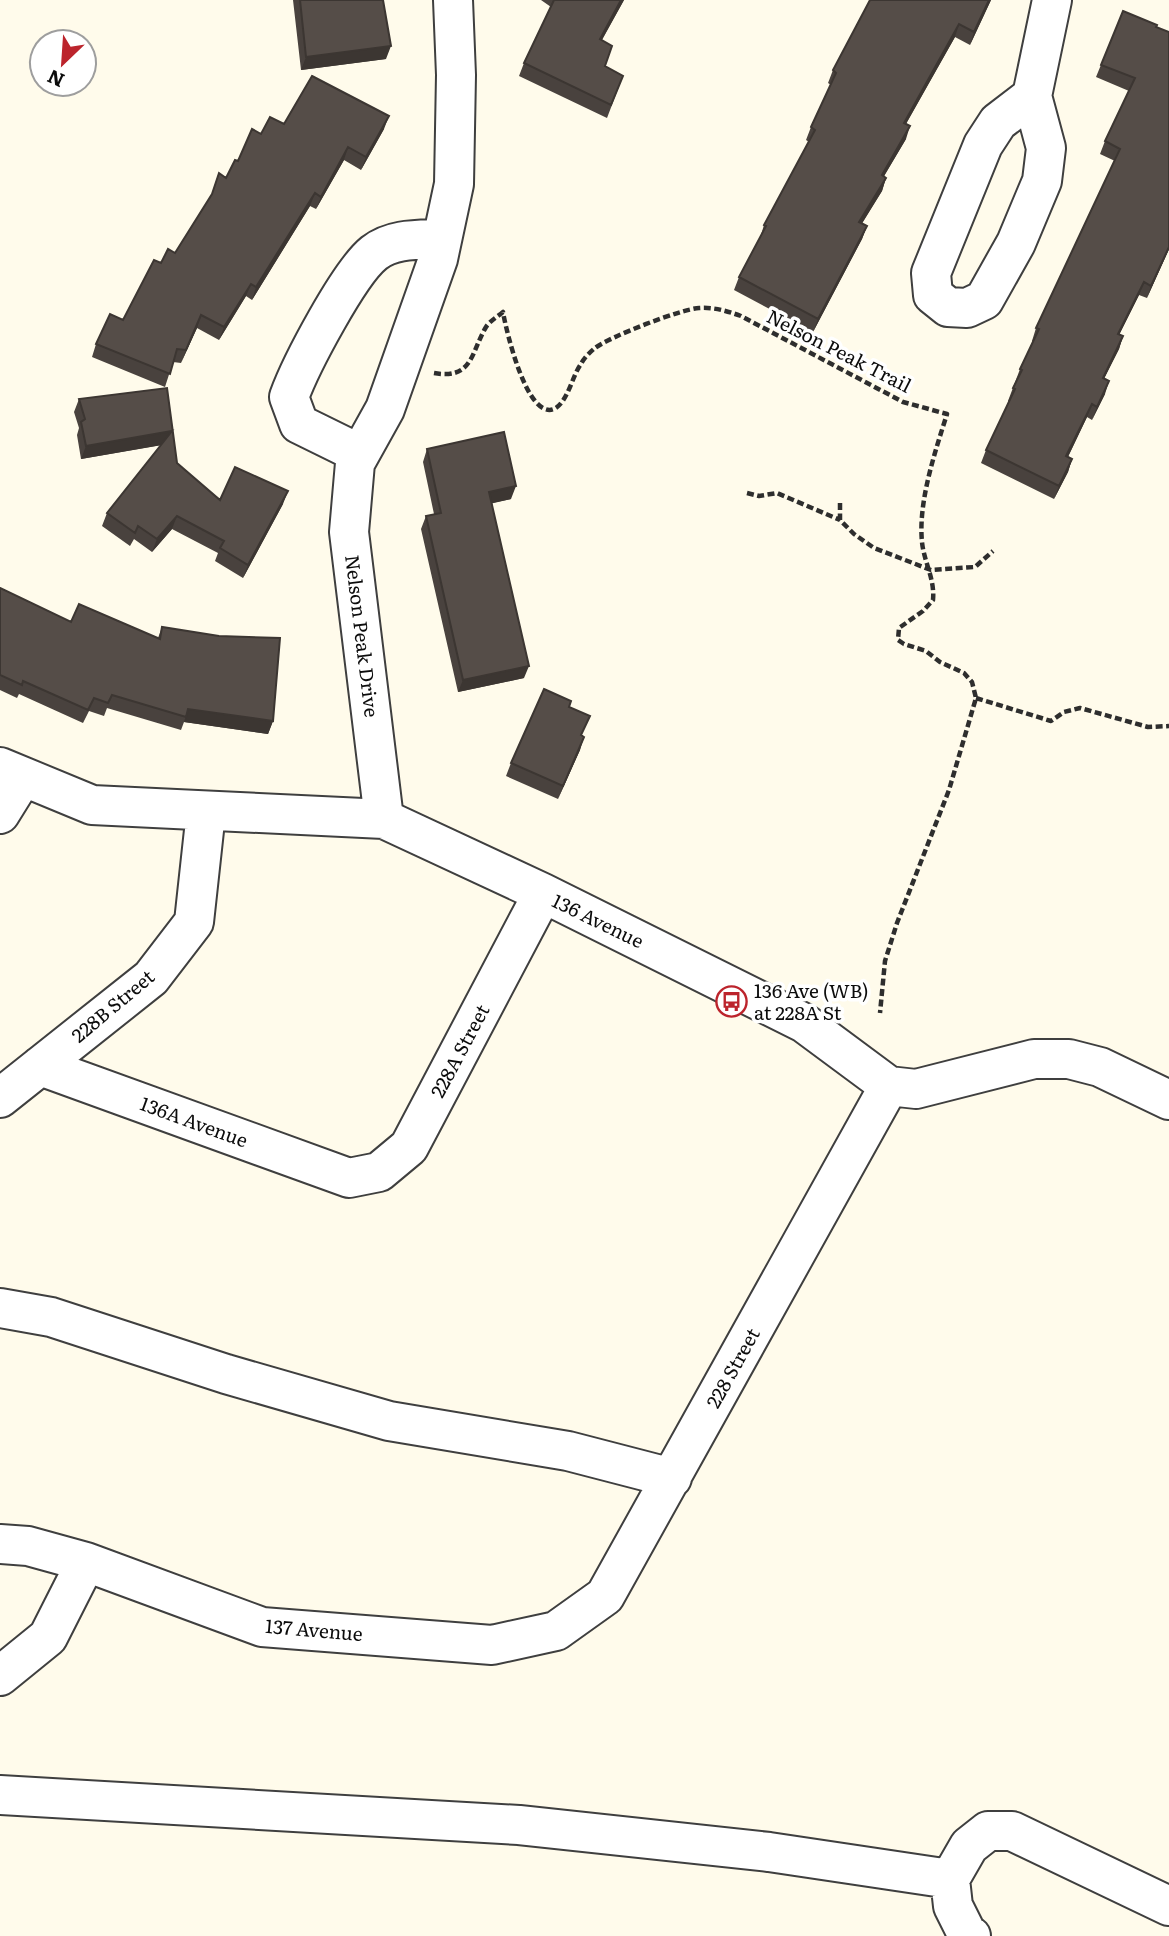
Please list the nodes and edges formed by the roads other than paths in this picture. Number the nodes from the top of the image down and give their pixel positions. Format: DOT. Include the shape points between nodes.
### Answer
graph roads {
  1 [pos="452,0"];
  2 [pos="1052,0"];
  3 [pos="1032,96"];
  4 [pos="442,239"];
  5 [pos="360,454"];
  6 [pos="12,772"];
  7 [pos="206,812"];
  8 [pos="0,814"];
  9 [pos="384,819"];
  10 [pos="543,893"];
  11 [pos="40,1066"];
  12 [pos="889,1086"];
  13 [pos="0,1098"];
  14 [pos="1169,1100"];
  15 [pos="349,1178"];
  16 [pos="0,1308"];
  17 [pos="672,1478"];
  18 [pos="0,1544"];
  19 [pos="86,1562"];
  20 [pos="556,1631"];
  21 [pos="0,1676"];
  22 [pos="0,1795"];
  23 [pos="950,1879"];
  24 [pos="1169,1906"];
  25 [pos="971,1936"];
  1 -- 4 [label="street, Nelson Peak Drive" via="454,184"];
  2 -- 3 [label="street"];
  3 -- 3 [label="street" via="1046,148 1042,181 1016,243 984,300 967,308 948,307 933,295 931,273 954,214 990,134 998,122"];
  4 -- 5 [label="street, Nelson Peak Drive" via="385,410"];
  4 -- 5 [label="street" via="400,241 375,253 354,276 292,387 289,397 299,425"];
  5 -- 9 [label="street, Nelson Peak Drive" via="355,463 349,532"];
  6 -- 7 [label="street, 136 Avenue" via="92,804"];
  6 -- 8 [label="street"];
  7 -- 9 [label="street, 136 Avenue"];
  7 -- 11 [label="street, 228B Street" via="194,922 151,978"];
  9 -- 10 [label="street, 136 Avenue"];
  10 -- 12 [label="street, 136 Avenue" via="804,1023"];
  10 -- 15 [label="street, 228A Street" via="410,1147 379,1172"];
  11 -- 13 [label="street, 228B Street"];
  11 -- 15 [label="street, 136A Avenue"];
  12 -- 14 [label="street" via="916,1089 1034,1059 1069,1059 1100,1067"];
  12 -- 17 [label="street, 228 Street"];
  16 -- 17 [label="street" via="51,1318 389,1421 568,1451"];
  17 -- 20 [label="street, 228 Street" via="605,1595"];
  18 -- 19 [label="street, 137 Avenue" via="28,1546"];
  19 -- 20 [label="street, 137 Avenue" via="261,1627 492,1644"];
  19 -- 21 [label="street" via="48,1637"];
  22 -- 23 [label="street" via="519,1825 769,1852"];
  23 -- 24 [label="street" via="969,1846 988,1831 1012,1830"];
  23 -- 25 [label="street" via="953,1906"];
}
